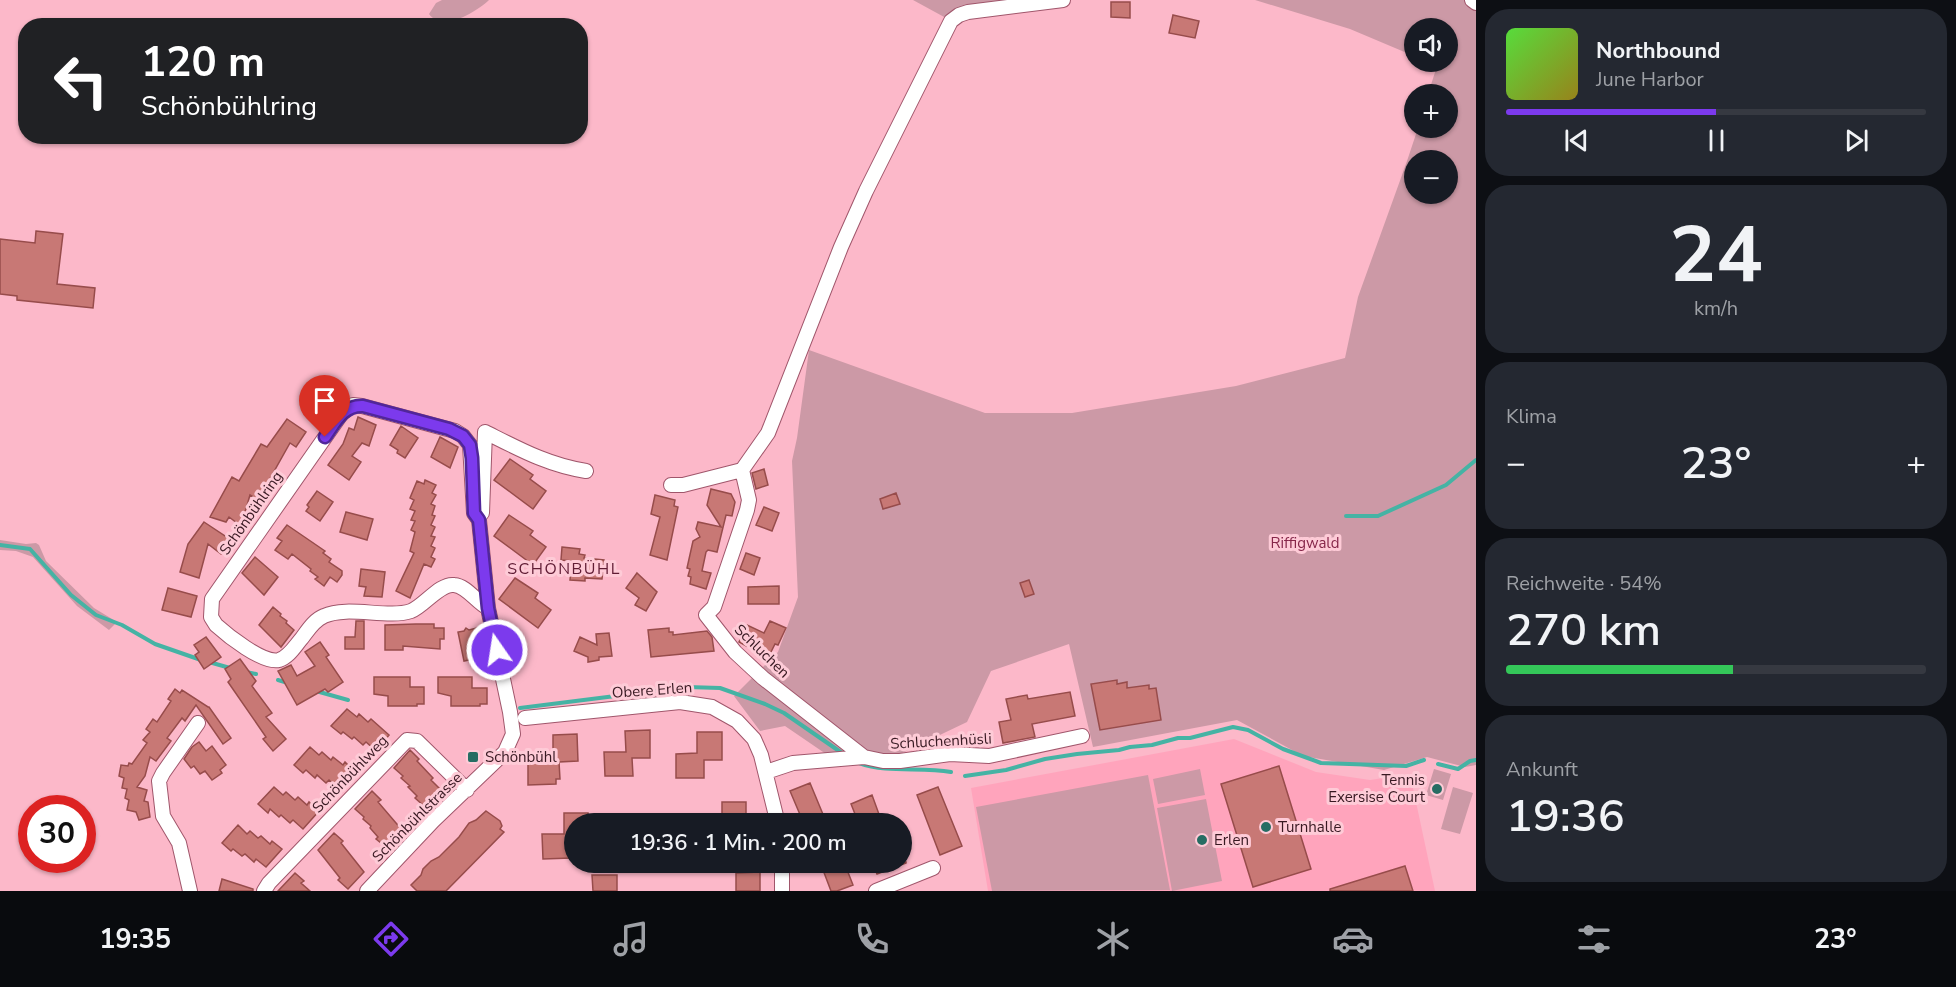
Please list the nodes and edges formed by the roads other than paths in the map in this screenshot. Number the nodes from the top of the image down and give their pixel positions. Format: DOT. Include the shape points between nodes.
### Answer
graph roads {
  1 [pos="1063,0"];
  2 [pos="1472,0"];
  3 [pos="1476,3"];
  4 [pos="742,470"];
  5 [pos="586,471"];
  6 [pos="670,485"];
  7 [pos="479,520"];
  8 [pos="488,608"];
  9 [pos="501,668"];
  10 [pos="525,718"];
  11 [pos="198,723"];
  12 [pos="1082,736"];
  13 [pos="864,757"];
  14 [pos="766,772"];
  15 [pos="467,790"];
  16 [pos="775,813"];
  17 [pos="933,868"];
  18 [pos="782,873"];
  19 [pos="190,891"];
  20 [pos="264,891"];
  21 [pos="367,891"];
  22 [pos="782,891"];
  23 [pos="876,891"];
  1 -- 4 [label="street" via="968,12 951,21 841,247 768,433"];
  2 -- 3 [label="street"];
  4 -- 6 [label="street"];
  4 -- 13 [label="street, Schluchen" via="749,500 747,510 714,607 706,615 735,652 763,678"];
  5 -- 7 [label="street" via="558,466 485,432"];
  7 -- 8 [label="street, Schönbühlring"];
  7 -- 8 [label="street, Schönbühlring" via="474,513 470,445 463,436 353,405 342,413 215,593 210,612 220,629 266,659 278,660 287,656 317,620 333,613 412,611 449,585"];
  8 -- 9 [label="street, Schönbühlring"];
  9 -- 15 [label="street, Schönbühlstrasse" via="513,734 505,752"];
  10 -- 14 [label="street, Obere Erlen" via="680,702 712,706 754,739"];
  11 -- 19 [label="street" via="159,781 163,816 179,843"];
  12 -- 13 [label="street, Schluchenhüsli" via="989,756 950,754 900,761"];
  13 -- 14 [label="street, Schluchenhüsli" via="793,763"];
  14 -- 16 [label="street, Obere Erlen"];
  15 -- 20 [label="street, Schönbühlweg" via="417,741 406,740"];
  15 -- 21 [label="street, Schönbühlstrasse"];
  17 -- 23 [label="street"];
  18 -- 22 [label="street"];
}
